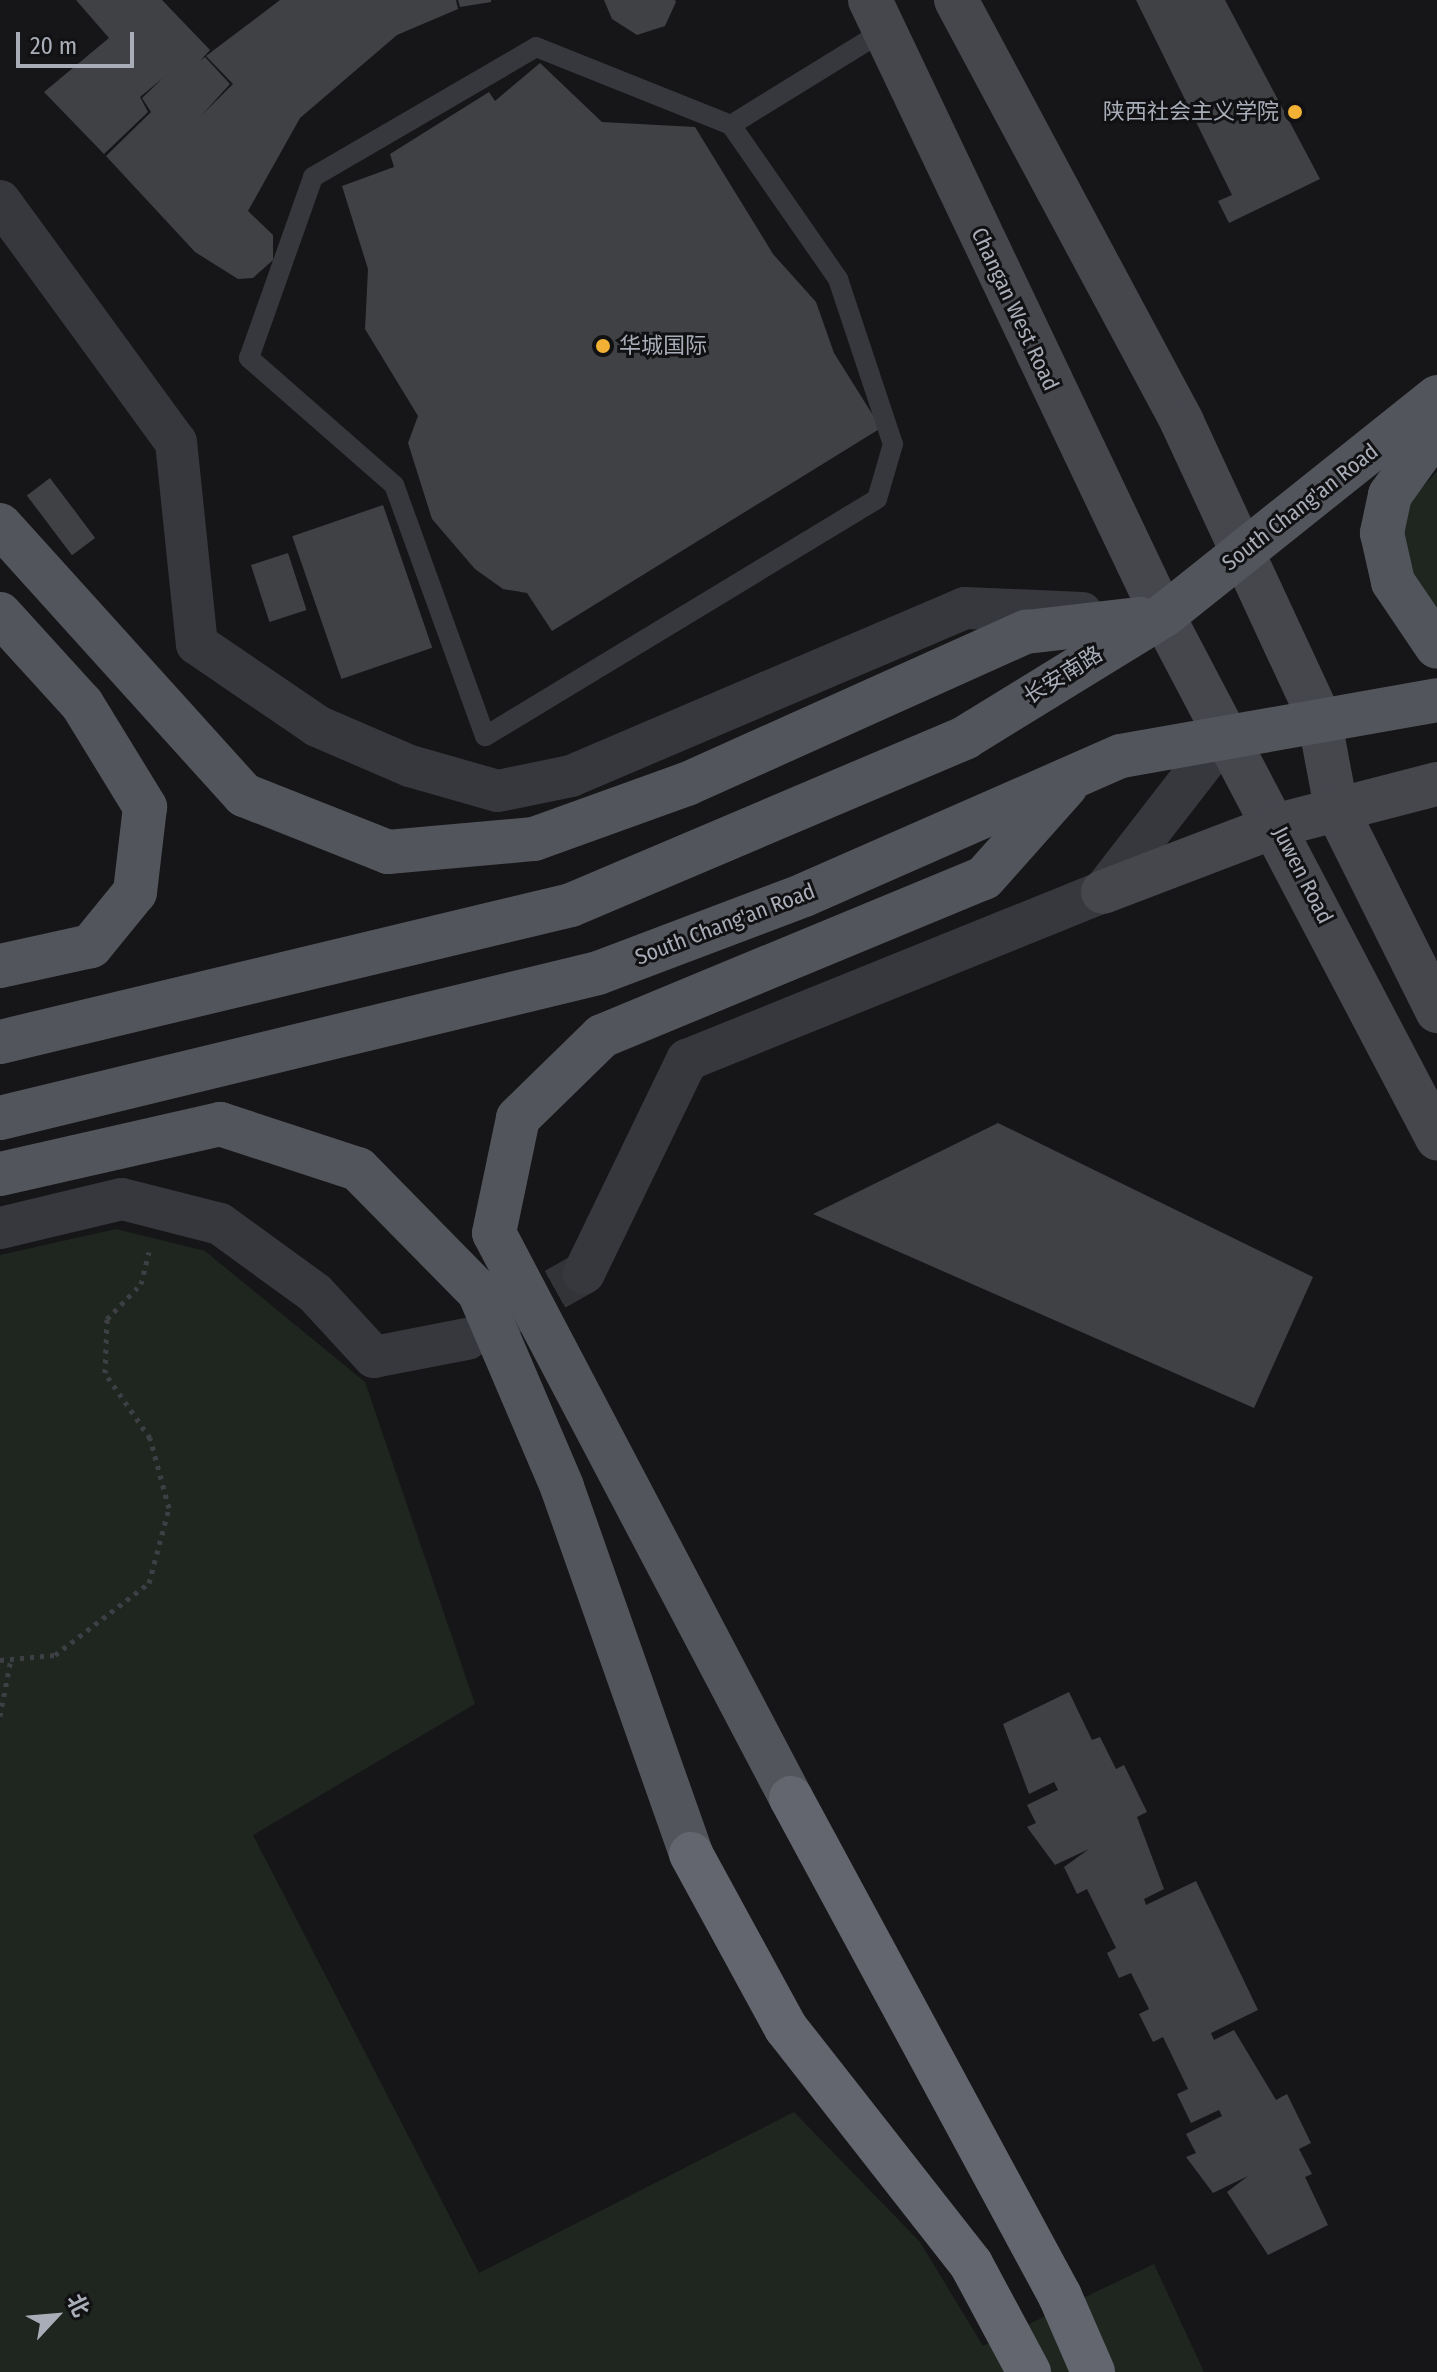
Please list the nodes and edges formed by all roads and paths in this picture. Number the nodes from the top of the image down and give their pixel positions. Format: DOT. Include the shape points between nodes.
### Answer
graph roads {
  1 [pos="956,0"];
  2 [pos="878,15"];
  3 [pos="731,125"];
  4 [pos="0,201"];
  5 [pos="1437,397"];
  6 [pos="1437,429"];
  7 [pos="0,525"];
  8 [pos="1243,551"];
  9 [pos="0,614"];
  10 [pos="1163,616"];
  11 [pos="1437,647"];
  12 [pos="1437,700"];
  13 [pos="1319,717"];
  14 [pos="1224,736"];
  15 [pos="1077,775"];
  16 [pos="1437,784"];
  17 [pos="1336,808"];
  18 [pos="1278,825"];
  19 [pos="1103,892"];
  20 [pos="0,966"];
  21 [pos="1437,1011"];
  22 [pos="0,1042"];
  23 [pos="0,1118"];
  24 [pos="1437,1138"];
  25 [pos="0,1174"];
  26 [pos="0,1228"];
  27 [pos="149,1252"];
  28 [pos="584,1273"];
  29 [pos="467,1339"];
  30 [pos="11,1659"];
  31 [pos="0,1660"];
  32 [pos="0,1716"];
  33 [pos="791,1798"];
  34 [pos="691,1854"];
  35 [pos="1029,2372"];
  36 [pos="1093,2372"];
  1 -- 8 [label="main road" via="1182,422"];
  2 -- 3 [label="lane"];
  2 -- 10 [label="main road, Changan West Road"];
  3 -- 3 [label="lane" via="536,47 313,177 249,358 394,485 485,736 877,499 893,444 838,279"];
  4 -- 10 [label="street" via="176,442 181,652 317,726 410,766 498,791 571,776 965,608"];
  5 -- 8 [label="main road, South Chang'an Road"];
  6 -- 11 [label="main road" via="1390,495 1382,533 1393,582"];
  7 -- 10 [label="main road" via="244,795 388,852 534,839 687,784 1026,632"];
  8 -- 10 [label="main road, South Chang'an Road"];
  8 -- 13 [label="main road"];
  9 -- 20 [label="main road" via="82,704 145,807 135,892 91,946"];
  10 -- 14 [label="main road, Juwen Road"];
  10 -- 22 [label="main road, 长安南路" via="966,737 571,905"];
  12 -- 13 [label="main road, South Chang'an Road"];
  13 -- 14 [label="main road, South Chang'an Road"];
  13 -- 17 [label="main road"];
  14 -- 15 [label="main road, South Chang'an Road" via="1121,756"];
  14 -- 18 [label="main road, Juwen Road"];
  14 -- 19 [label="street"];
  15 -- 23 [label="main road, South Chang'an Road" via="804,895 598,973"];
  15 -- 33 [label="main road" via="984,878 602,1036 518,1118 494,1233"];
  16 -- 17 [label="main road"];
  17 -- 18 [label="main road"];
  17 -- 21 [label="main road"];
  18 -- 19 [label="main road"];
  18 -- 24 [label="main road, Juwen Road"];
  19 -- 28 [label="street" via="687,1060"];
  25 -- 34 [label="main road" via="220,1124 358,1169 479,1292 562,1487"];
  26 -- 29 [label="street" via="122,1199 220,1224 315,1293 374,1357"];
  27 -- 30 [label="path" via="141,1284 107,1319 105,1373 150,1438 169,1508 149,1583 55,1655"];
  30 -- 31 [label="path"];
  30 -- 32 [label="path"];
  33 -- 36 [label="highway" via="1060,2296"];
  34 -- 35 [label="highway" via="786,2028 971,2264"];
}
